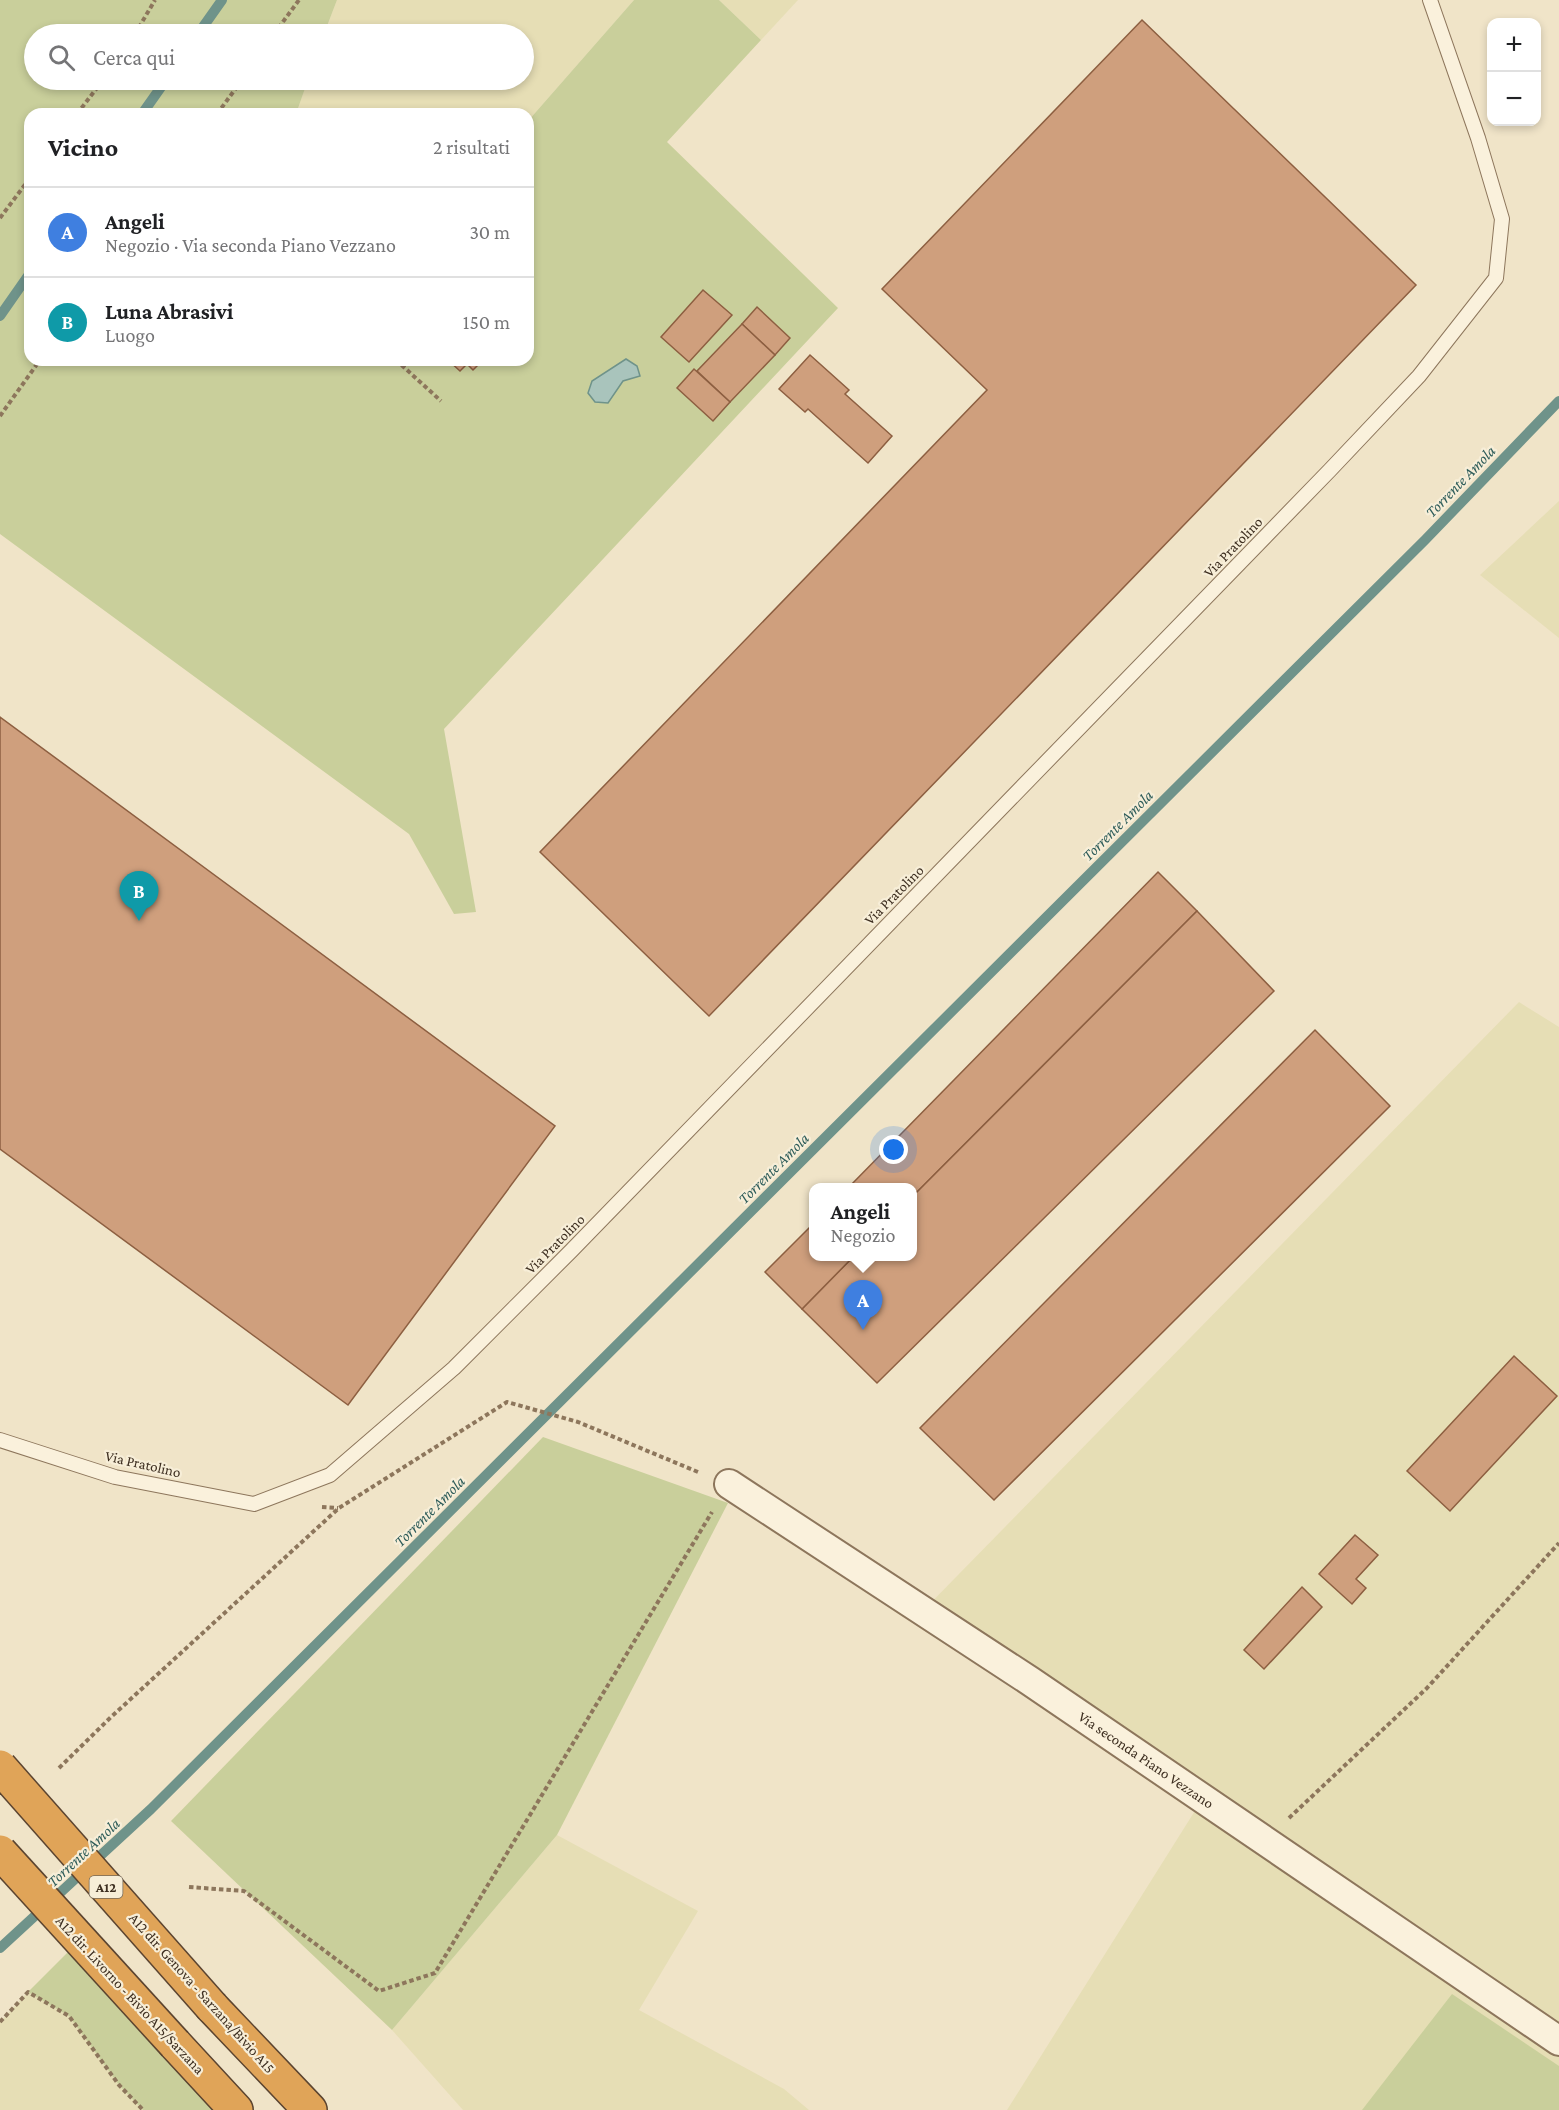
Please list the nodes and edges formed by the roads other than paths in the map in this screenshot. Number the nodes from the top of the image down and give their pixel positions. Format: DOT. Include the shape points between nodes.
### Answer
graph roads {
  1 [pos="1430,0"];
  2 [pos="0,1440"];
  3 [pos="729,1484"];
  4 [pos="0,1767"];
  5 [pos="0,1852"];
  6 [pos="1559,2042"];
  7 [pos="236,2110"];
  8 [pos="310,2110"];
  1 -- 2 [label="lane, Via Pratolino" via="1502,219 1496,278 1419,376 1338,462 572,1251 454,1368 330,1475 254,1504 115,1477"];
  3 -- 6 [label="street, Via seconda Piano Vezzano" via="1030,1681"];
  4 -- 8 [label="highway, A12 dir. Genova - Sarzana/Bivio A15 / A12, bridge" via="212,2007"];
  5 -- 7 [label="highway, A12 dir. Livorno - Bivio A15/Sarzana, bridge"];
}
